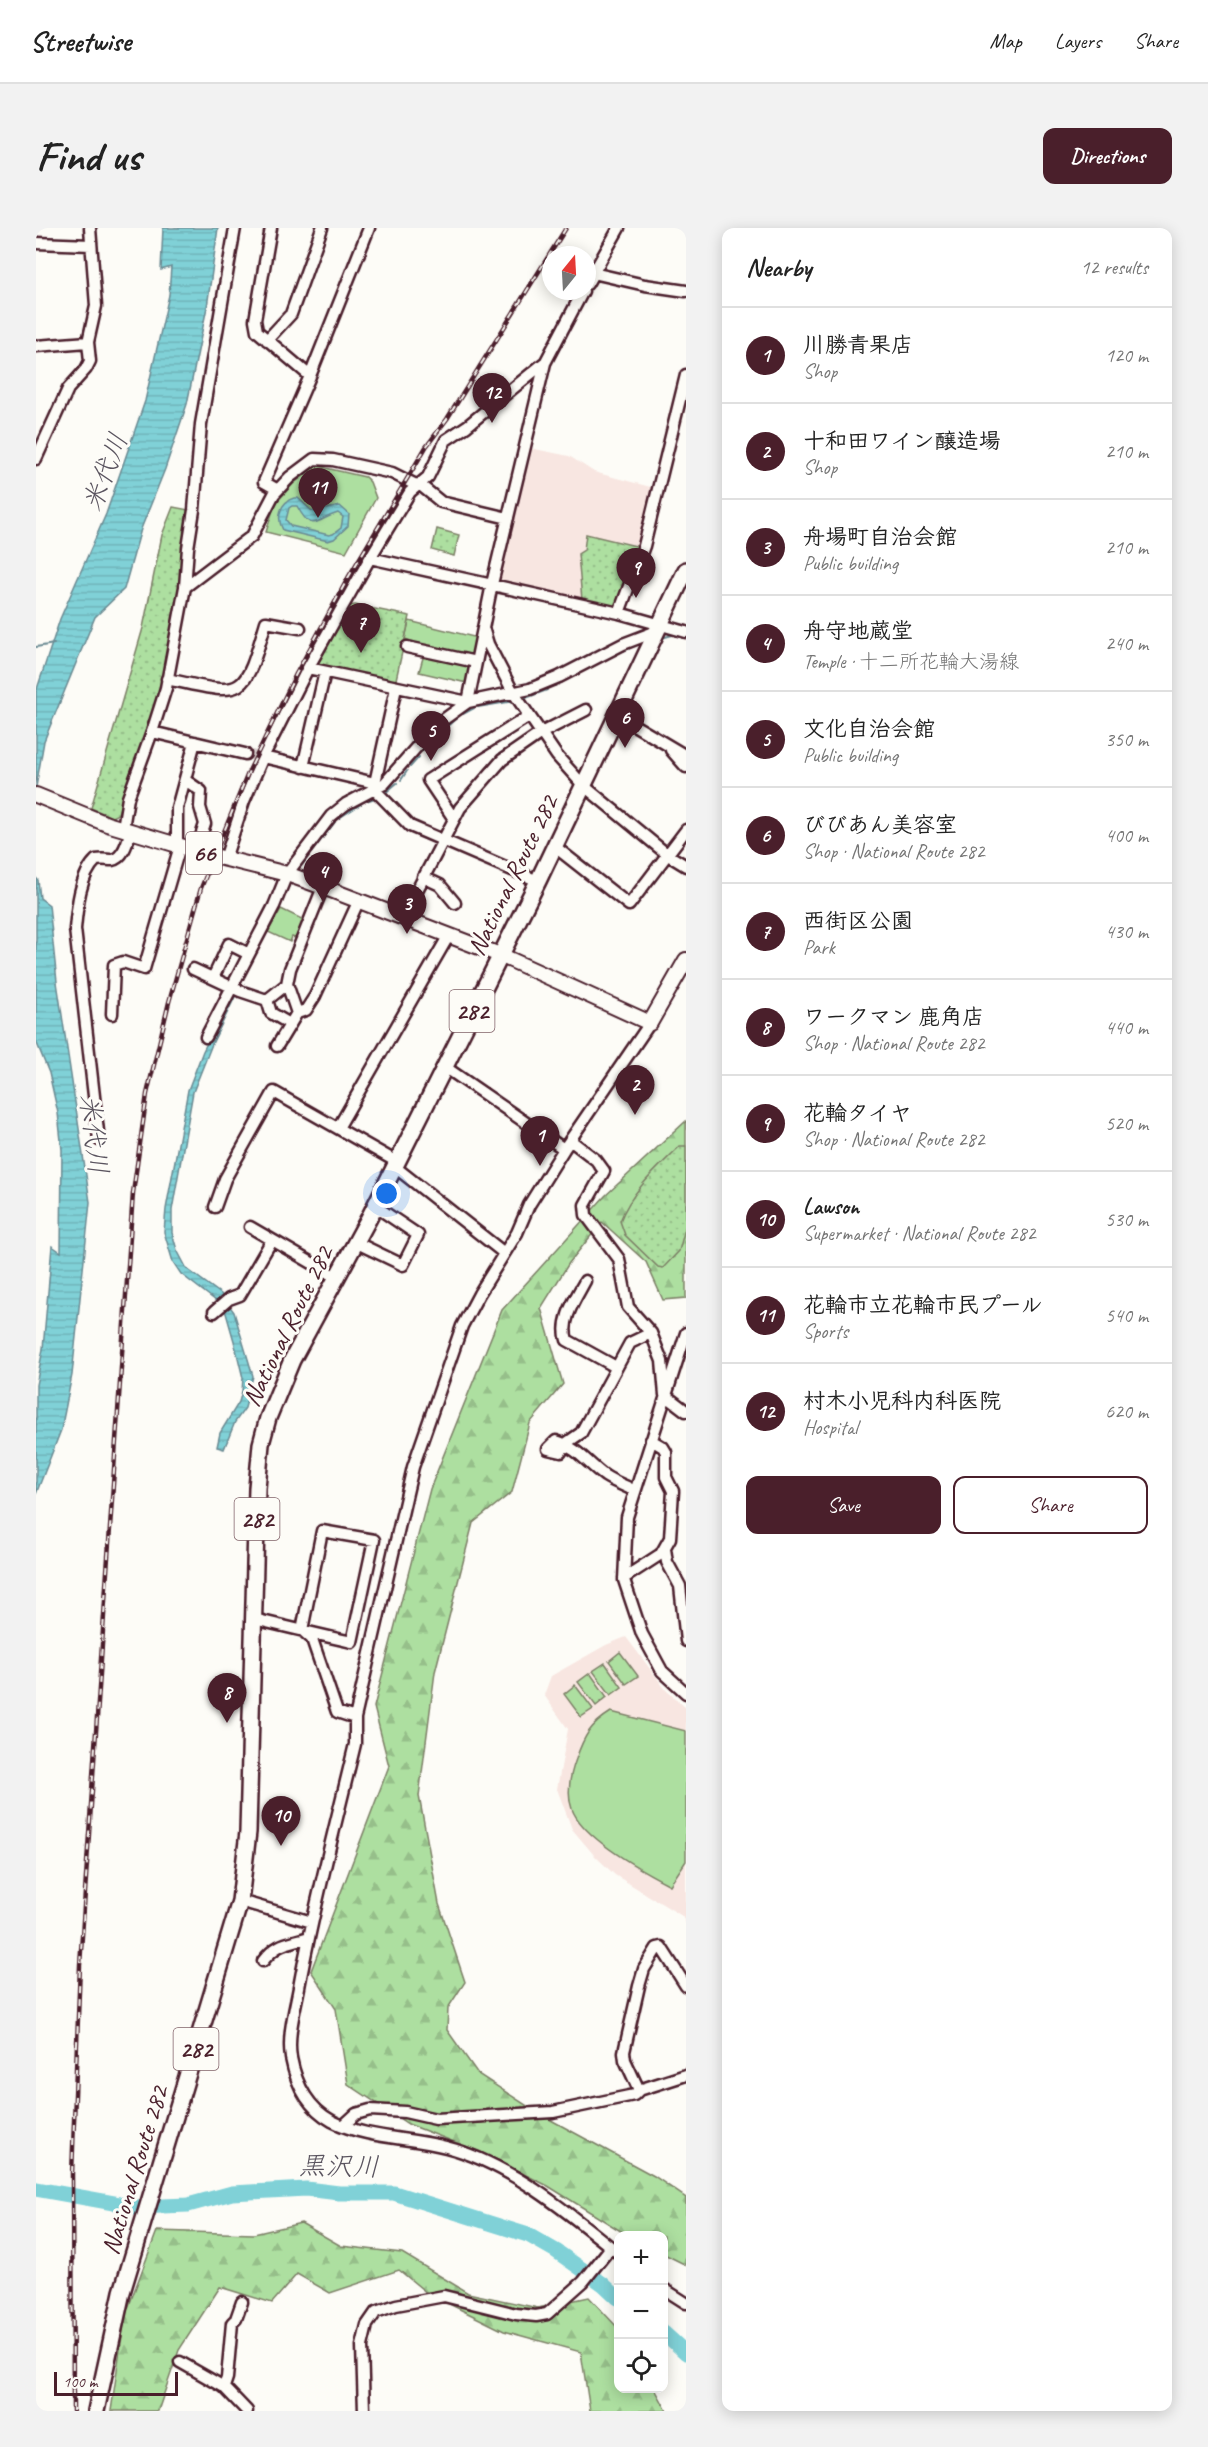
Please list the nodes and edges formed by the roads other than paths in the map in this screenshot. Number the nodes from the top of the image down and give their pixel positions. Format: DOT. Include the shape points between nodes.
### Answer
graph roads {
  1 [pos="90,228"];
  2 [pos="235,228"];
  3 [pos="271,228"];
  4 [pos="322,228"];
  5 [pos="369,228"];
  6 [pos="619,228"];
  7 [pos="36,243"];
  8 [pos="91,245"];
  9 [pos="596,268"];
  10 [pos="596,274"];
  11 [pos="686,291"];
  12 [pos="578,300"];
  13 [pos="267,339"];
  14 [pos="88,342"];
  15 [pos="36,346"];
  16 [pos="545,363"];
  17 [pos="686,375"];
  18 [pos="310,376"];
  19 [pos="682,409"];
  20 [pos="36,459"];
  21 [pos="418,485"];
  22 [pos="278,490"];
  23 [pos="508,518"];
  24 [pos="370,558"];
  25 [pos="686,570"];
  26 [pos="492,584"];
  27 [pos="185,587"];
  28 [pos="618,613"];
  29 [pos="483,627"];
  30 [pos="659,627"];
  31 [pos="300,628"];
  32 [pos="684,629"];
  33 [pos="407,647"];
  34 [pos="476,662"];
  35 [pos="308,668"];
  36 [pos="325,672"];
  37 [pos="167,679"];
  38 [pos="396,688"];
  39 [pos="513,692"];
  40 [pos="468,702"];
  41 [pos="586,710"];
  42 [pos="617,715"];
  43 [pos="529,716"];
  44 [pos="152,732"];
  45 [pos="541,733"];
  46 [pos="195,742"];
  47 [pos="667,745"];
  48 [pos="245,754"];
  49 [pos="686,756"];
  50 [pos="263,757"];
  51 [pos="303,766"];
  52 [pos="686,767"];
  53 [pos="184,780"];
  54 [pos="583,785"];
  55 [pos="375,786"];
  56 [pos="36,795"];
  57 [pos="454,819"];
  58 [pos="127,829"];
  59 [pos="686,830"];
  60 [pos="443,838"];
  61 [pos="179,845"];
  62 [pos="555,846"];
  63 [pos="196,850"];
  64 [pos="668,855"];
  65 [pos="225,859"];
  66 [pos="686,866"];
  67 [pos="287,874"];
  68 [pos="423,877"];
  69 [pos="538,881"];
  70 [pos="323,886"];
  71 [pos="359,900"];
  72 [pos="456,903"];
  73 [pos="403,917"];
  74 [pos="448,934"];
  75 [pos="249,954"];
  76 [pos="500,955"];
  77 [pos="686,960"];
  78 [pos="193,969"];
  79 [pos="213,978"];
  80 [pos="287,984"];
  81 [pos="237,989"];
  82 [pos="267,1000"];
  83 [pos="297,1013"];
  84 [pos="112,1014"];
  85 [pos="650,1023"];
  86 [pos="290,1024"];
  87 [pos="206,1037"];
  88 [pos="276,1046"];
  89 [pos="445,1067"];
  90 [pos="338,1128"];
  91 [pos="99,1140"];
  92 [pos="567,1145"];
  93 [pos="396,1165"];
  94 [pos="375,1206"];
  95 [pos="215,1207"];
  96 [pos="250,1227"];
  97 [pos="272,1240"];
  98 [pos="356,1242"];
  99 [pos="504,1253"];
  100 [pos="336,1277"];
  101 [pos="585,1281"];
  102 [pos="215,1310"];
  103 [pos="651,1333"];
  104 [pos="686,1333"];
  105 [pos="616,1367"];
  106 [pos="665,1395"];
  107 [pos="686,1411"];
  108 [pos="651,1440"];
  109 [pos="635,1491"];
  110 [pos="665,1549"];
  111 [pos="624,1578"];
  112 [pos="254,1620"];
  113 [pos="302,1630"];
  114 [pos="686,1641"];
  115 [pos="685,1689"];
  116 [pos="355,1718"];
  117 [pos="240,1901"];
  118 [pos="312,1922"];
  119 [pos="309,1937"];
  120 [pos="263,1961"];
  121 [pos="686,1986"];
  122 [pos="686,2075"];
  123 [pos="639,2090"];
  124 [pos="344,2125"];
  125 [pos="614,2249"];
  126 [pos="614,2251"];
  127 [pos="668,2292"];
  128 [pos="242,2302"];
  129 [pos="686,2303"];
  130 [pos="180,2362"];
  131 [pos="224,2387"];
  132 [pos="96,2411"];
  133 [pos="247,2411"];
  134 [pos="364,2411"];
  1 -- 8 [label="street"];
  2 -- 27 [label="street" via="201,424"];
  3 -- 13 [label="street" via="255,321 257,331"];
  4 -- 13 [label="street" via="291,314"];
  5 -- 18 [label="street"];
  6 -- 9 [label="street"];
  7 -- 8 [label="street"];
  8 -- 14 [label="street" via="96,306"];
  10 -- 11 [label="street"];
  12 -- 16 [label="street"];
  13 -- 18 [label="street"];
  14 -- 15 [label="street"];
  14 -- 20 [label="street" via="90,361 68,389"];
  16 -- 21 [label="street" via="446,440 428,477"];
  16 -- 23 [label="street"];
  17 -- 19 [label="street"];
  18 -- 22 [label="street" via="264,482"];
  19 -- 28 [label="street" via="644,546"];
  21 -- 22 [label="street" via="392,473 314,459"];
  21 -- 23 [label="street" via="441,502"];
  21 -- 24 [label="street"];
  22 -- 27 [label="street" via="252,536"];
  23 -- 26 [label="street"];
  24 -- 26 [label="street"];
  24 -- 35 [label="street"];
  25 -- 30 [label="highway, National Route 282 / 282"];
  26 -- 28 [label="street"];
  26 -- 29 [label="street"];
  27 -- 37 [label="street"];
  28 -- 30 [label="street"];
  29 -- 34 [label="street"];
  29 -- 39 [label="street" via="488,645"];
  30 -- 32 [label="street"];
  30 -- 39 [label="street" via="549,681"];
  30 -- 42 [label="highway, National Route 282 / 282"];
  31 -- 37 [label="street" via="266,622 252,671 243,683 231,689"];
  33 -- 34 [label="street"];
  34 -- 40 [label="street"];
  35 -- 36 [label="street"];
  35 -- 50 [label="street"];
  36 -- 38 [label="street"];
  36 -- 51 [label="street"];
  37 -- 44 [label="street"];
  38 -- 40 [label="street"];
  38 -- 55 [label="street"];
  39 -- 40 [label="street"];
  39 -- 43 [label="street"];
  40 -- 55 [label="street" via="436,725 392,778"];
  41 -- 45 [label="street"];
  42 -- 47 [label="street"];
  42 -- 54 [label="highway, National Route 282 / 282"];
  43 -- 45 [label="street"];
  43 -- 57 [label="street" via="428,780"];
  44 -- 46 [label="street"];
  44 -- 58 [label="street" via="128,798"];
  45 -- 54 [label="street"];
  45 -- 57 [label="street" via="502,760"];
  46 -- 48 [label="street"];
  46 -- 53 [label="street"];
  47 -- 49 [label="street"];
  47 -- 52 [label="street"];
  50 -- 51 [label="street"];
  50 -- 65 [label="street"];
  51 -- 55 [label="street"];
  53 -- 61 [label="street" via="177,808"];
  53 -- 63 [label="street" via="201,791 200,807 206,824"];
  54 -- 62 [label="highway, National Route 282 / 282"];
  54 -- 64 [label="street"];
  55 -- 60 [label="street" via="410,826"];
  55 -- 67 [label="street" via="331,816"];
  56 -- 58 [label="main road, 66"];
  57 -- 60 [label="street"];
  58 -- 61 [label="main road, 66"];
  58 -- 91 [label="street" via="126,847 119,857 96,860 90,866 76,921"];
  59 -- 64 [label="street"];
  60 -- 68 [label="street"];
  60 -- 69 [label="street"];
  61 -- 63 [label="main road, 66"];
  61 -- 84 [label="street" via="144,969 123,962 114,965"];
  62 -- 64 [label="street" via="629,904"];
  62 -- 69 [label="highway, National Route 282 / 282"];
  63 -- 65 [label="main road, 66"];
  64 -- 66 [label="street"];
  65 -- 67 [label="main road, 66"];
  67 -- 70 [label="main road, 66"];
  67 -- 75 [label="street"];
  68 -- 72 [label="street" via="440,885"];
  68 -- 73 [label="street"];
  69 -- 76 [label="highway, National Route 282 / 282"];
  70 -- 71 [label="main road, 66"];
  70 -- 80 [label="street"];
  71 -- 73 [label="main road, 66"];
  71 -- 83 [label="street" via="315,996 306,1010"];
  73 -- 74 [label="main road, 66"];
  74 -- 76 [label="main road, 66"];
  74 -- 90 [label="street"];
  75 -- 79 [label="street" via="229,944"];
  75 -- 81 [label="street"];
  76 -- 85 [label="main road, 66"];
  76 -- 89 [label="highway, National Route 282 / 282"];
  77 -- 85 [label="main road"];
  78 -- 79 [label="street"];
  79 -- 81 [label="street"];
  80 -- 82 [label="street"];
  80 -- 83 [label="street"];
  81 -- 82 [label="street"];
  81 -- 87 [label="street"];
  82 -- 86 [label="street" via="271,1013"];
  83 -- 86 [label="street"];
  85 -- 92 [label="street"];
  86 -- 88 [label="street"];
  89 -- 92 [label="street"];
  89 -- 93 [label="highway, National Route 282 / 282"];
  90 -- 93 [label="street"];
  90 -- 95 [label="street" via="274,1092 225,1179"];
  92 -- 99 [label="street"];
  92 -- 103 [label="street" via="596,1160 604,1171 585,1205 586,1215 619,1258 628,1307"];
  93 -- 94 [label="highway, National Route 282 / 282"];
  93 -- 99 [label="street"];
  94 -- 98 [label="highway, National Route 282 / 282"];
  94 -- 98 [label="street" via="418,1235 403,1265"];
  96 -- 97 [label="street"];
  97 -- 100 [label="street"];
  97 -- 102 [label="street" via="240,1295"];
  98 -- 100 [label="highway, National Route 282 / 282"];
  99 -- 116 [label="street" via="462,1326 413,1467"];
  100 -- 112 [label="highway, National Route 282 / 282" via="292,1360 261,1444"];
  101 -- 105 [label="street" via="564,1331 567,1340"];
  103 -- 105 [label="street" via="630,1342"];
  103 -- 106 [label="street" via="662,1361"];
  104 -- 106 [label="street"];
  105 -- 109 [label="street" via="581,1433 565,1444 606,1477"];
  106 -- 107 [label="street"];
  106 -- 108 [label="street"];
  108 -- 109 [label="street"];
  108 -- 110 [label="street" via="666,1452 666,1478 673,1491 670,1538"];
  109 -- 111 [label="street" via="627,1517"];
  110 -- 111 [label="street"];
  110 -- 114 [label="street" via="667,1562 680,1586"];
  111 -- 115 [label="street" via="642,1634 662,1671"];
  112 -- 113 [label="street"];
  112 -- 117 [label="highway, National Route 282 / 282" via="248,1832"];
  113 -- 113 [label="street" via="352,1642 374,1540 322,1531"];
  113 -- 116 [label="street" via="312,1639 337,1712"];
  116 -- 118 [label="street" via="355,1744"];
  117 -- 118 [label="street"];
  117 -- 132 [label="highway, National Route 282 / 282" via="122,2292"];
  118 -- 119 [label="street"];
  119 -- 120 [label="street" via="280,1944"];
  119 -- 124 [label="street" via="291,2030 291,2056 298,2083 314,2108"];
  121 -- 123 [label="street" via="661,1947 657,1948 644,1969 624,2052"];
  122 -- 123 [label="street"];
  123 -- 124 [label="street" via="634,2095 554,2112 436,2119 370,2110"];
  124 -- 125 [label="street" via="469,2154 545,2196"];
  126 -- 134 [label="street" via="547,2314 516,2314 444,2296 396,2304 376,2312 363,2339"];
  127 -- 129 [label="street"];
  128 -- 131 [label="street" via="232,2324"];
  130 -- 131 [label="street"];
  131 -- 133 [label="street"];
}
